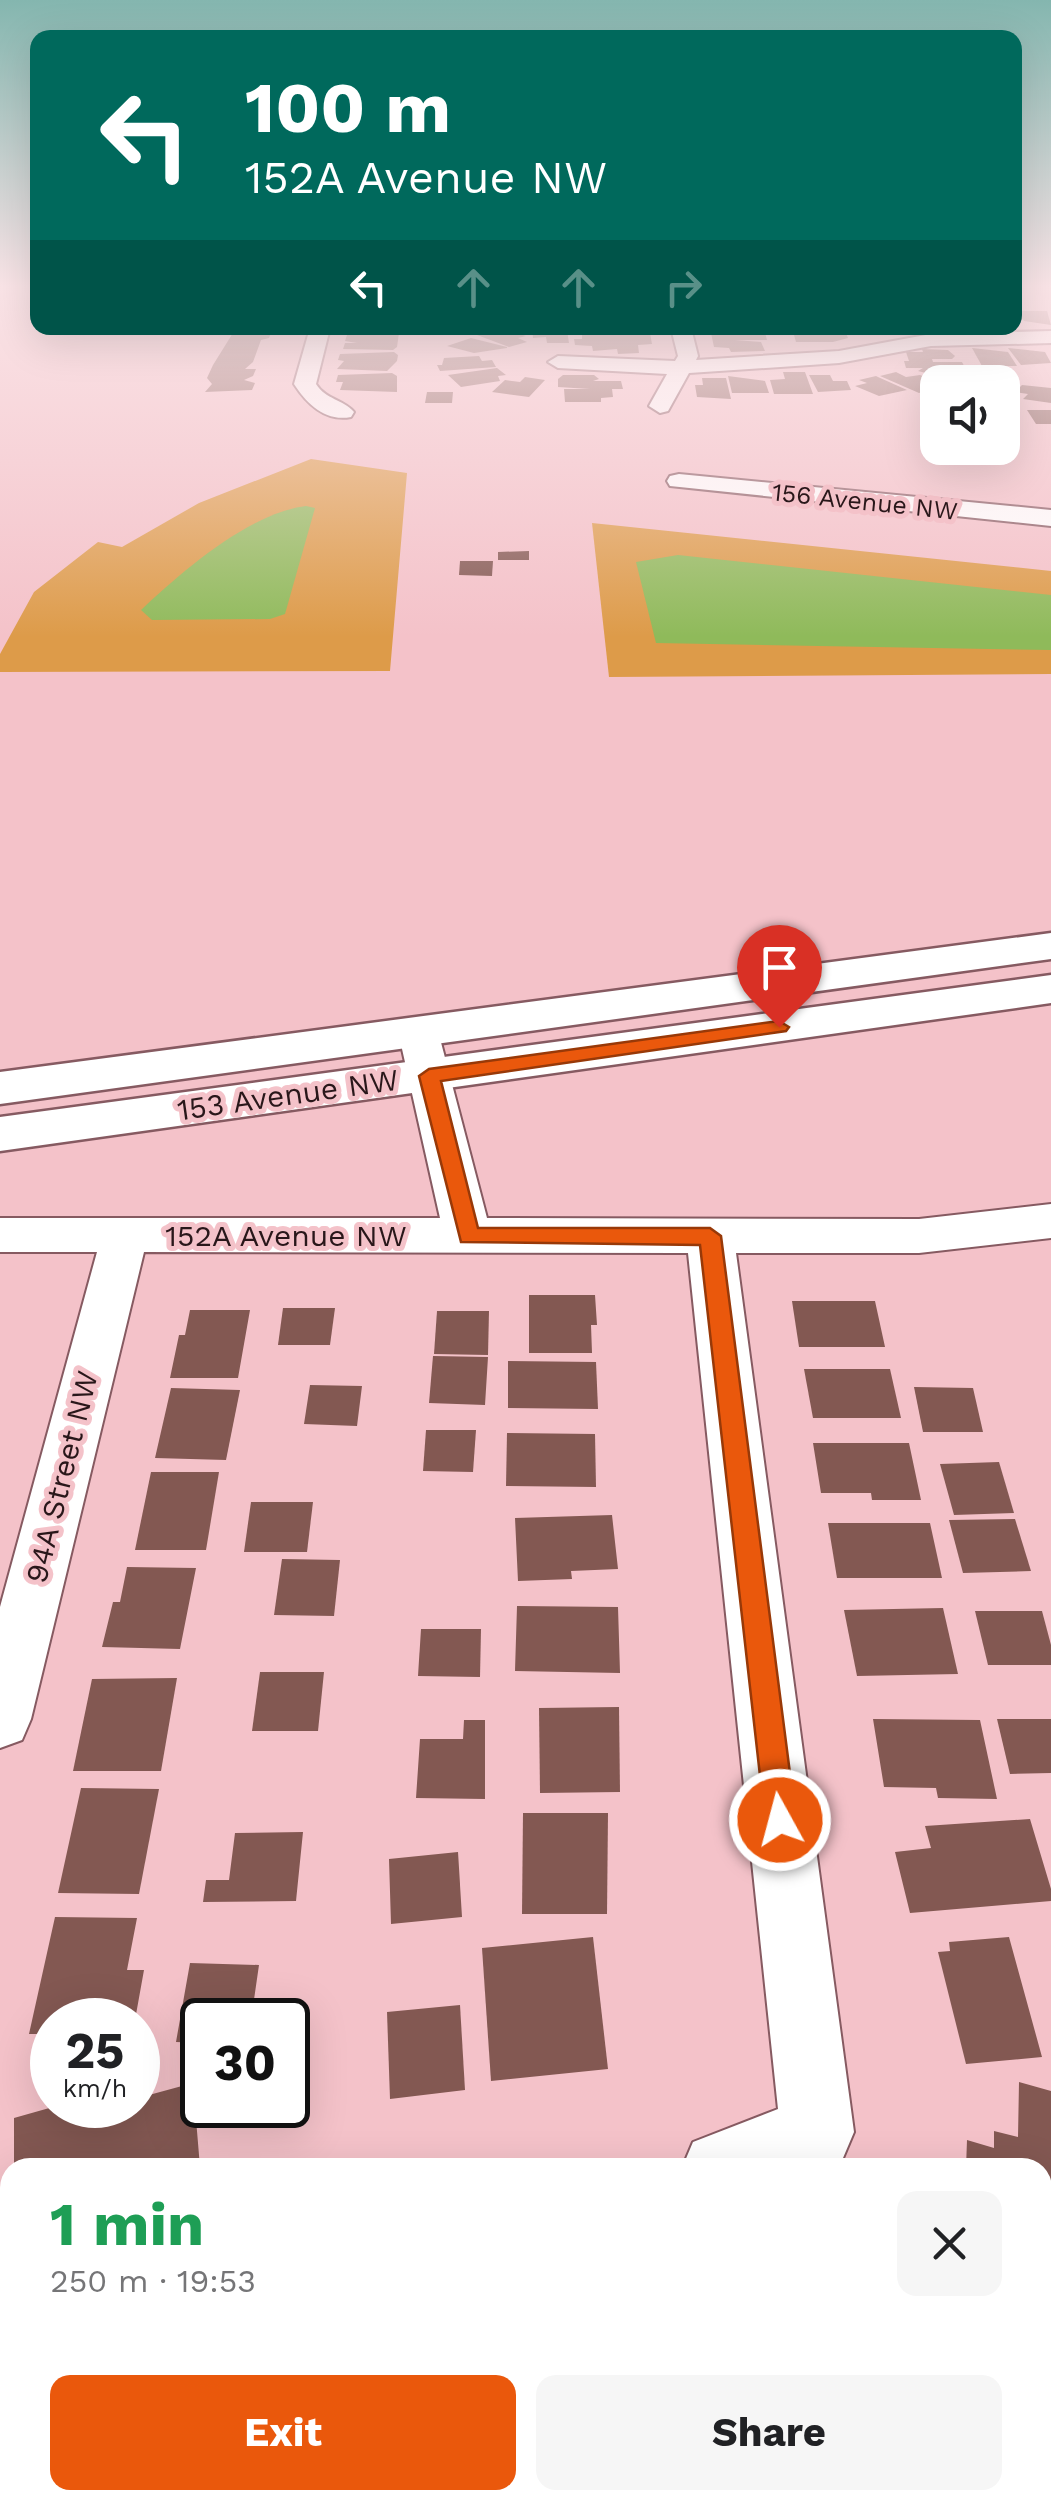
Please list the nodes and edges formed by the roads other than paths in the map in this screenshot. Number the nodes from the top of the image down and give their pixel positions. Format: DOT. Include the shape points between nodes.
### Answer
graph roads {
  1 [pos="321,403"];
  2 [pos="662,403"];
  3 [pos="660,406"];
  4 [pos="342,412"];
  5 [pos="679,481"];
  6 [pos="1051,518"];
  7 [pos="1051,946"];
  8 [pos="1051,989"];
  9 [pos="424,1053"];
  10 [pos="0,1088"];
  11 [pos="0,1134"];
  12 [pos="1051,1221"];
  13 [pos="0,1235"];
  14 [pos="124,1235"];
  15 [pos="468,1236"];
  16 [pos="710,1236"];
  17 [pos="0,1720"];
  18 [pos="746,2158"];
  1 -- 4 [label="street"];
  2 -- 3 [label="street"];
  5 -- 6 [label="street, 156 Avenue NW"];
  7 -- 9 [label="main road, 153 Avenue NW"];
  8 -- 9 [label="main road, 153 Avenue NW"];
  9 -- 10 [label="main road, 153 Avenue NW"];
  9 -- 11 [label="main road, 153 Avenue NW"];
  9 -- 15 [label="street"];
  12 -- 16 [label="street, 152A Avenue NW" via="919,1236"];
  13 -- 14 [label="street, 152A Avenue NW"];
  14 -- 15 [label="street, 152A Avenue NW"];
  14 -- 17 [label="street, 94A Street NW"];
  15 -- 16 [label="street, 152A Avenue NW"];
  16 -- 18 [label="street" via="818,2132"];
}
